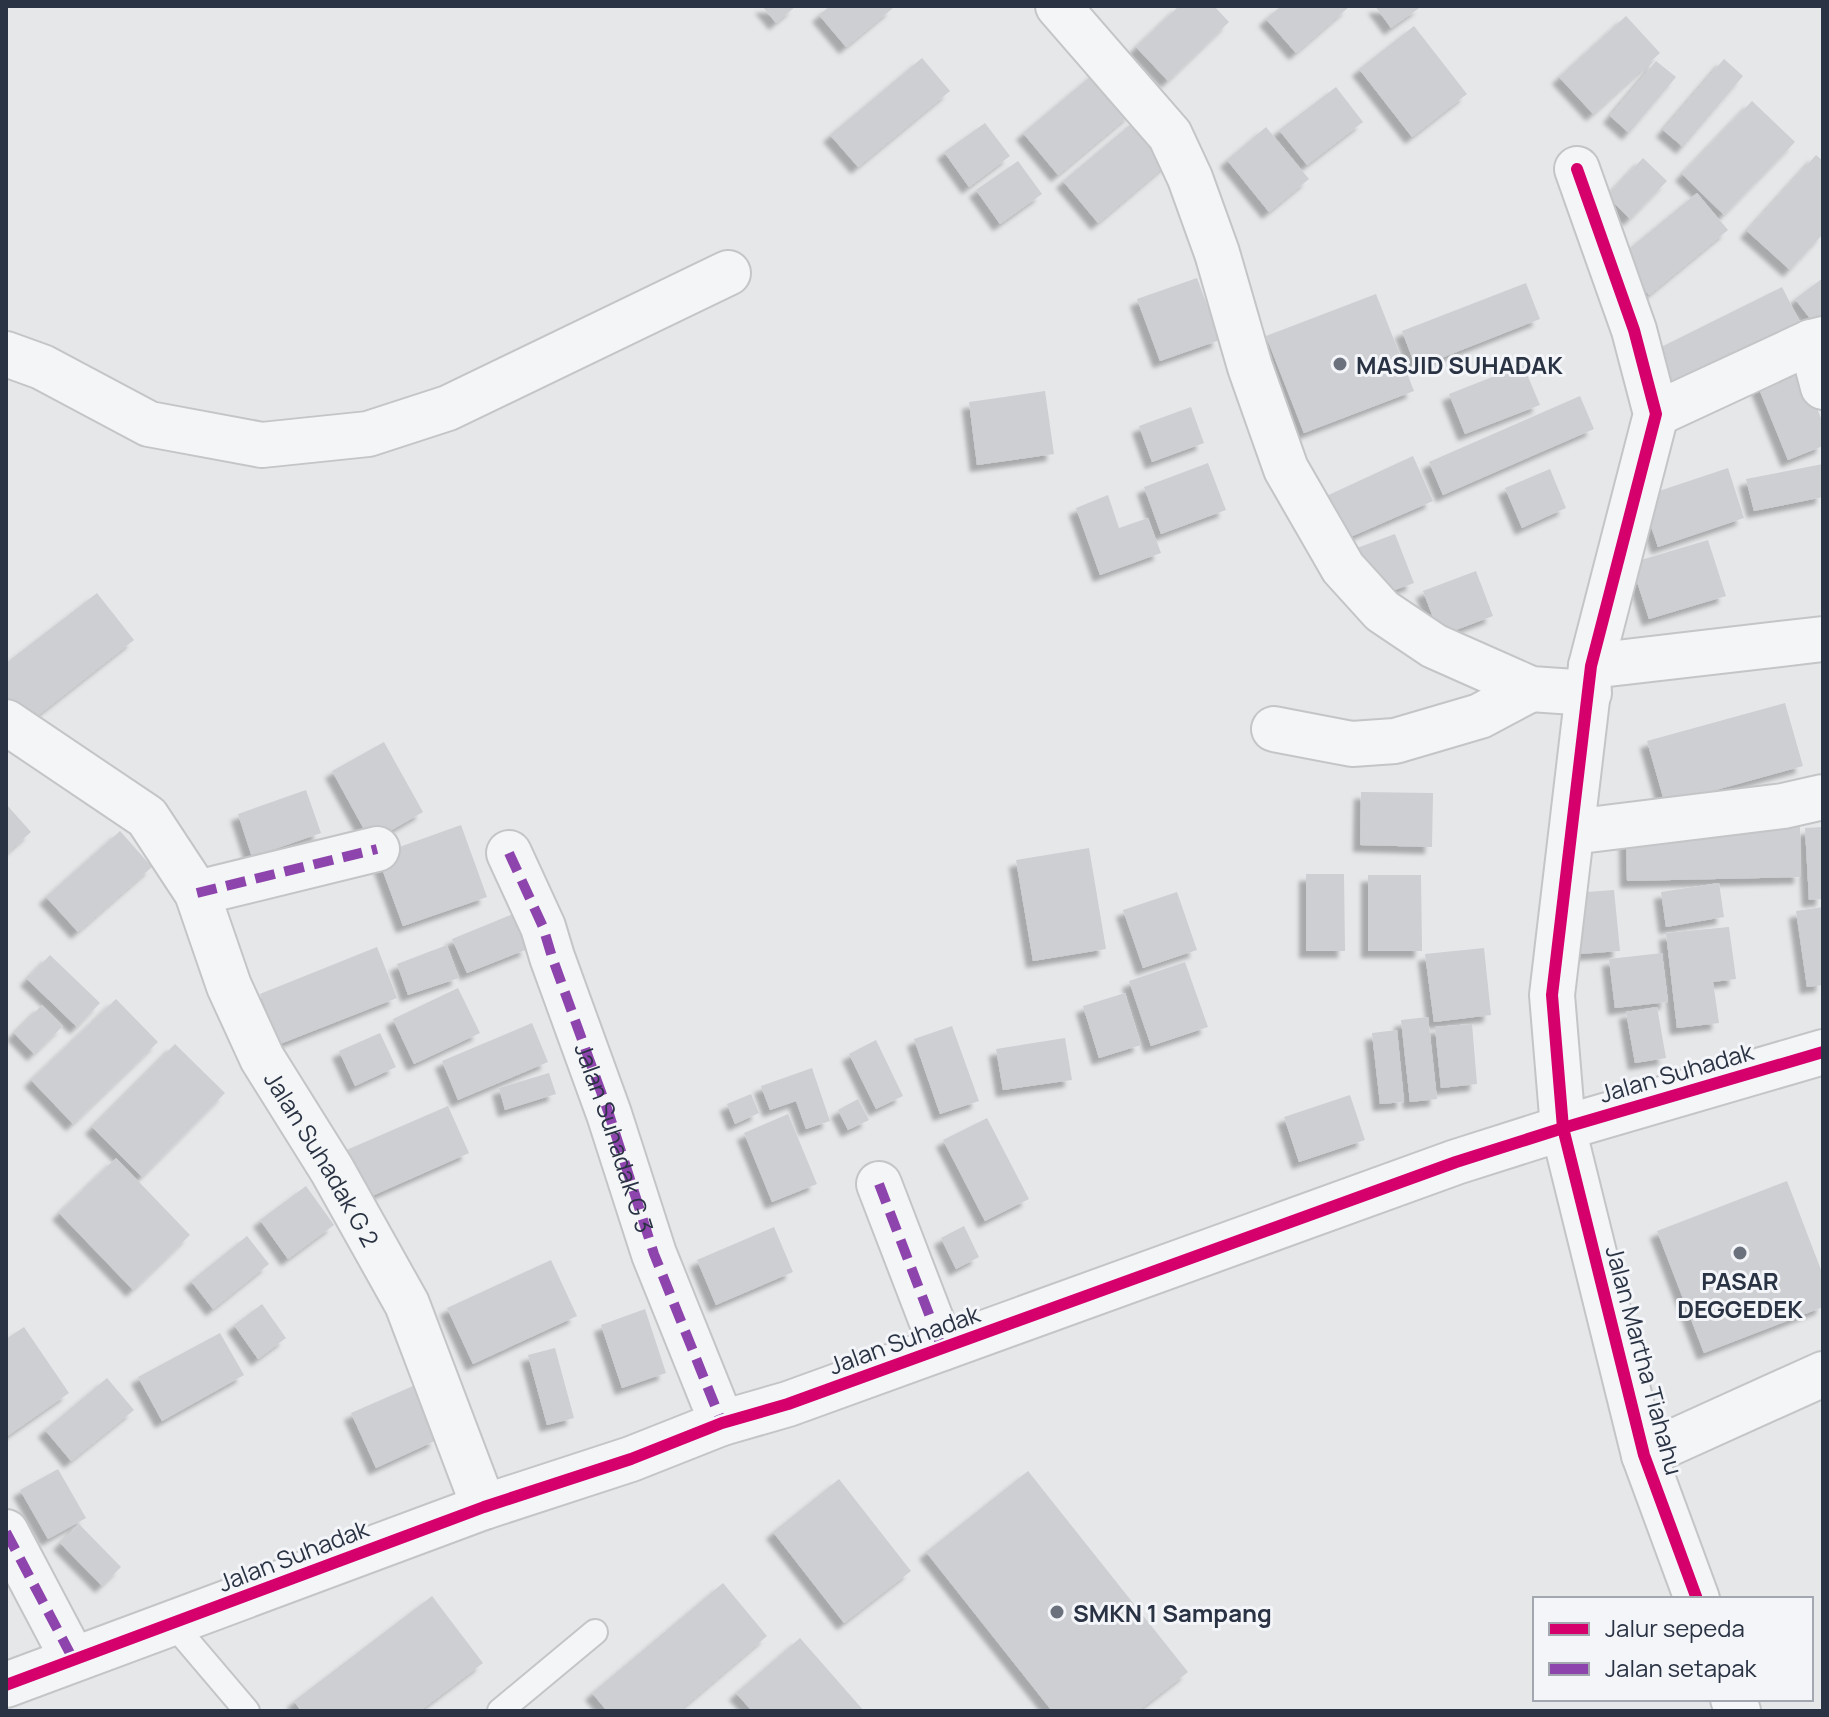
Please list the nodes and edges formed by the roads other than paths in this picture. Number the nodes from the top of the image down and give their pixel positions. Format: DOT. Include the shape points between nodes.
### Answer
graph roads {
  1 [pos="1058,6"];
  2 [pos="1577,169"];
  3 [pos="728,273"];
  4 [pos="1817,341"];
  5 [pos="6,354"];
  6 [pos="1823,387"];
  7 [pos="1656,414"];
  8 [pos="1823,639"];
  9 [pos="1590,680"];
  10 [pos="1531,689"];
  11 [pos="6,722"];
  12 [pos="1274,729"];
  13 [pos="1823,797"];
  14 [pos="1572,832"];
  15 [pos="377,849"];
  16 [pos="509,853"];
  17 [pos="197,893"];
  18 [pos="1823,1052"];
  19 [pos="1563,1128"];
  20 [pos="879,1184"];
  21 [pos="942,1348"];
  22 [pos="1823,1374"];
  23 [pos="722,1423"];
  24 [pos="1644,1455"];
  25 [pos="484,1507"];
  26 [pos="6,1532"];
  27 [pos="1696,1597"];
  28 [pos="173,1624"];
  29 [pos="595,1632"];
  30 [pos="73,1659"];
  31 [pos="6,1685"];
  32 [pos="247,1711"];
  33 [pos="500,1711"];
  1 -- 10 [label="street" via="1170,135 1217,253 1286,469 1343,568 1382,611 1434,646"];
  2 -- 7 [label="street" via="1634,330"];
  3 -- 5 [label="street" via="448,408 368,434 262,445 149,424 42,367"];
  4 -- 6 [label="street"];
  4 -- 7 [label="street"];
  7 -- 9 [label="street, Jalan Martha Tiahahu"];
  8 -- 9 [label="street"];
  9 -- 10 [label="street"];
  9 -- 14 [label="street, Jalan Martha Tiahahu"];
  10 -- 12 [label="street" via="1480,716 1395,741 1352,744"];
  11 -- 17 [label="street, Jalan Suhadak G 2" via="147,817"];
  13 -- 14 [label="street"];
  14 -- 19 [label="street, Jalan Martha Tiahahu" via="1552,995"];
  15 -- 17 [label="street"];
  16 -- 23 [label="street, Jalan Suhadak G 3" via="543,927 654,1254"];
  17 -- 25 [label="street, Jalan Suhadak G 2" via="229,986 262,1058 407,1304"];
  18 -- 19 [label="street, Jalan Suhadak"];
  19 -- 21 [label="street, Jalan Suhadak"];
  19 -- 24 [label="street, Jalan Martha Tiahahu"];
  20 -- 21 [label="street"];
  21 -- 23 [label="street, Jalan Suhadak"];
  22 -- 24 [label="street"];
  23 -- 25 [label="street, Jalan Suhadak"];
  24 -- 27 [label="street, Jalan Martha Tiahahu"];
  25 -- 28 [label="street, Jalan Suhadak"];
  26 -- 30 [label="street"];
  28 -- 30 [label="street, Jalan Suhadak"];
  28 -- 32 [label="lane"];
  29 -- 33 [label="lane"];
  30 -- 31 [label="street, Jalan Suhadak"];
}
